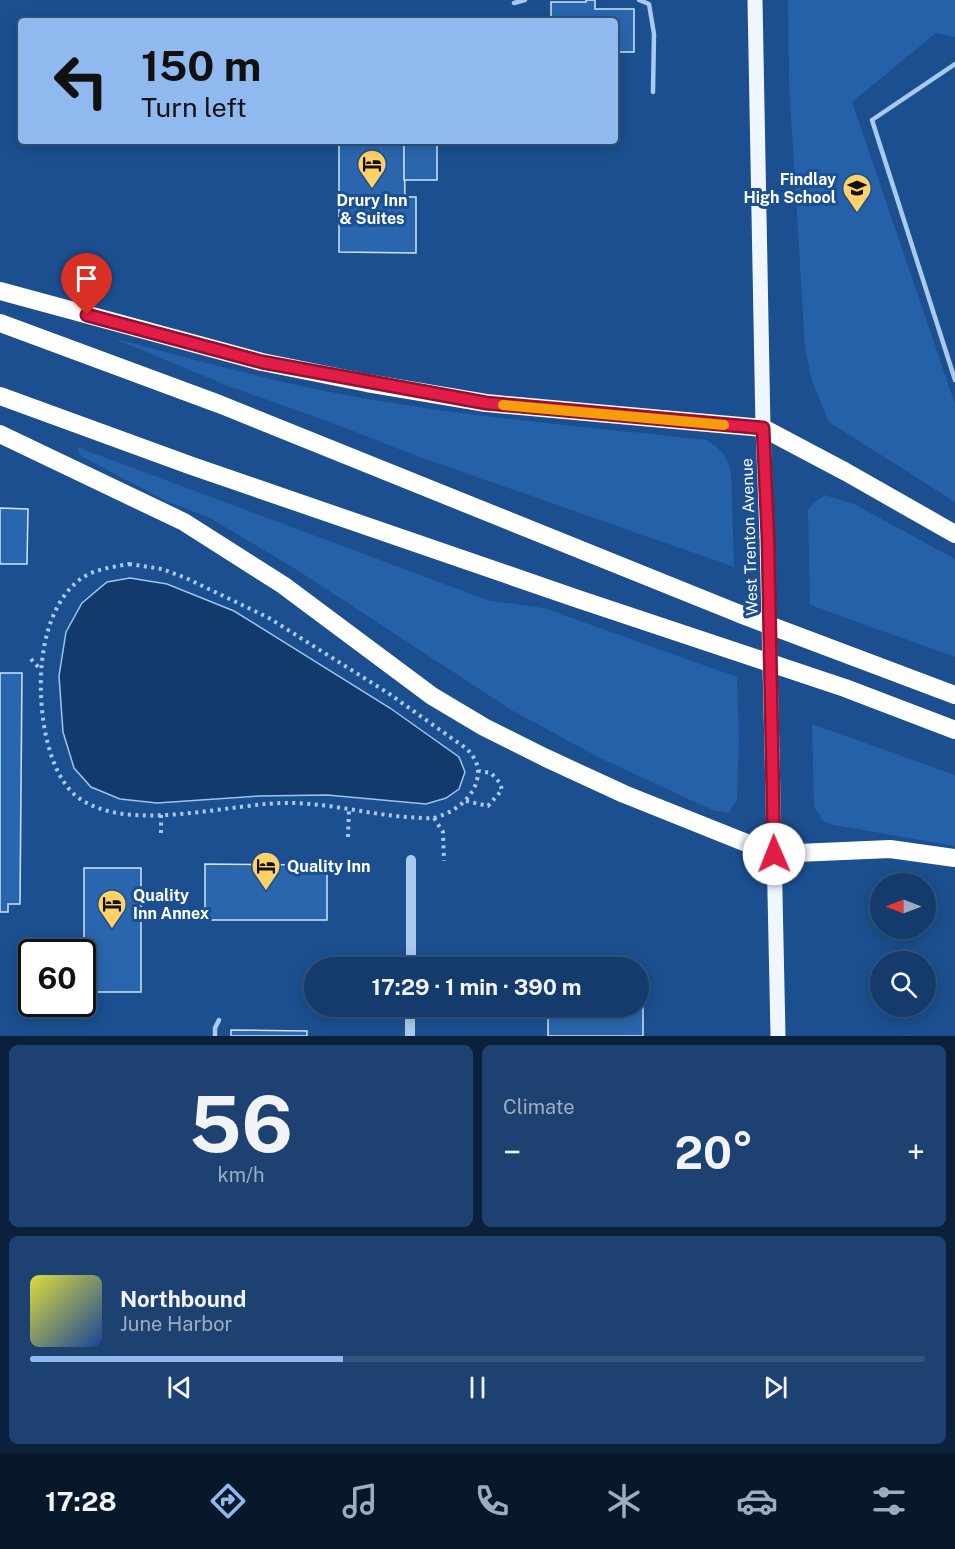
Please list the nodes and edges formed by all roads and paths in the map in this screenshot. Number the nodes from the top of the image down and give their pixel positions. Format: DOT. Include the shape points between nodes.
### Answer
graph roads {
  1 [pos="525,0"];
  2 [pos="639,0"];
  3 [pos="755,0"];
  4 [pos="514,3"];
  5 [pos="955,64"];
  6 [pos="653,92"];
  7 [pos="0,291"];
  8 [pos="0,323"];
  9 [pos="955,380"];
  10 [pos="0,396"];
  11 [pos="763,428"];
  12 [pos="0,434"];
  13 [pos="955,534"];
  14 [pos="31,659"];
  15 [pos="40,669"];
  16 [pos="955,695"];
  17 [pos="955,730"];
  18 [pos="478,771"];
  19 [pos="465,801"];
  20 [pos="349,809"];
  21 [pos="161,815"];
  22 [pos="434,818"];
  23 [pos="161,836"];
  24 [pos="348,837"];
  25 [pos="774,854"];
  26 [pos="955,858"];
  27 [pos="411,860"];
  28 [pos="444,861"];
  29 [pos="411,957"];
  30 [pos="410,1017"];
  31 [pos="219,1020"];
  32 [pos="215,1036"];
  33 [pos="410,1036"];
  34 [pos="778,1036"];
  1 -- 4 [label="lane"];
  2 -- 6 [label="lane" via="649,4 654,34"];
  3 -- 11 [label="main road, West Trenton Avenue"];
  5 -- 9 [label="lane" via="872,120"];
  7 -- 11 [label="highway" via="262,362 367,383 486,403"];
  8 -- 16 [label="highway" via="230,408 740,614"];
  10 -- 17 [label="highway" via="192,466 845,688"];
  11 -- 13 [label="highway"];
  11 -- 25 [label="main road, West Trenton Avenue, bridge"];
  12 -- 25 [label="highway" via="184,522 229,549 432,696 484,727 624,794"];
  14 -- 15 [label="path"];
  15 -- 18 [label="path" via="46,634 62,597 82,578 105,568 129,564 162,569 269,618 388,693 467,749"];
  15 -- 21 [label="path" via="46,729 62,780 88,803 110,811"];
  18 -- 19 [label="path"];
  18 -- 19 [label="path" via="491,773 502,790 488,806"];
  19 -- 22 [label="path"];
  20 -- 21 [label="path" via="278,803"];
  20 -- 22 [label="path"];
  20 -- 24 [label="path"];
  21 -- 23 [label="path"];
  22 -- 28 [label="path" via="444,832"];
  25 -- 26 [label="highway" via="890,849"];
  25 -- 34 [label="main road, West Trenton Avenue"];
  27 -- 29 [label="street"];
  30 -- 33 [label="street"];
  31 -- 32 [label="lane"];
}
